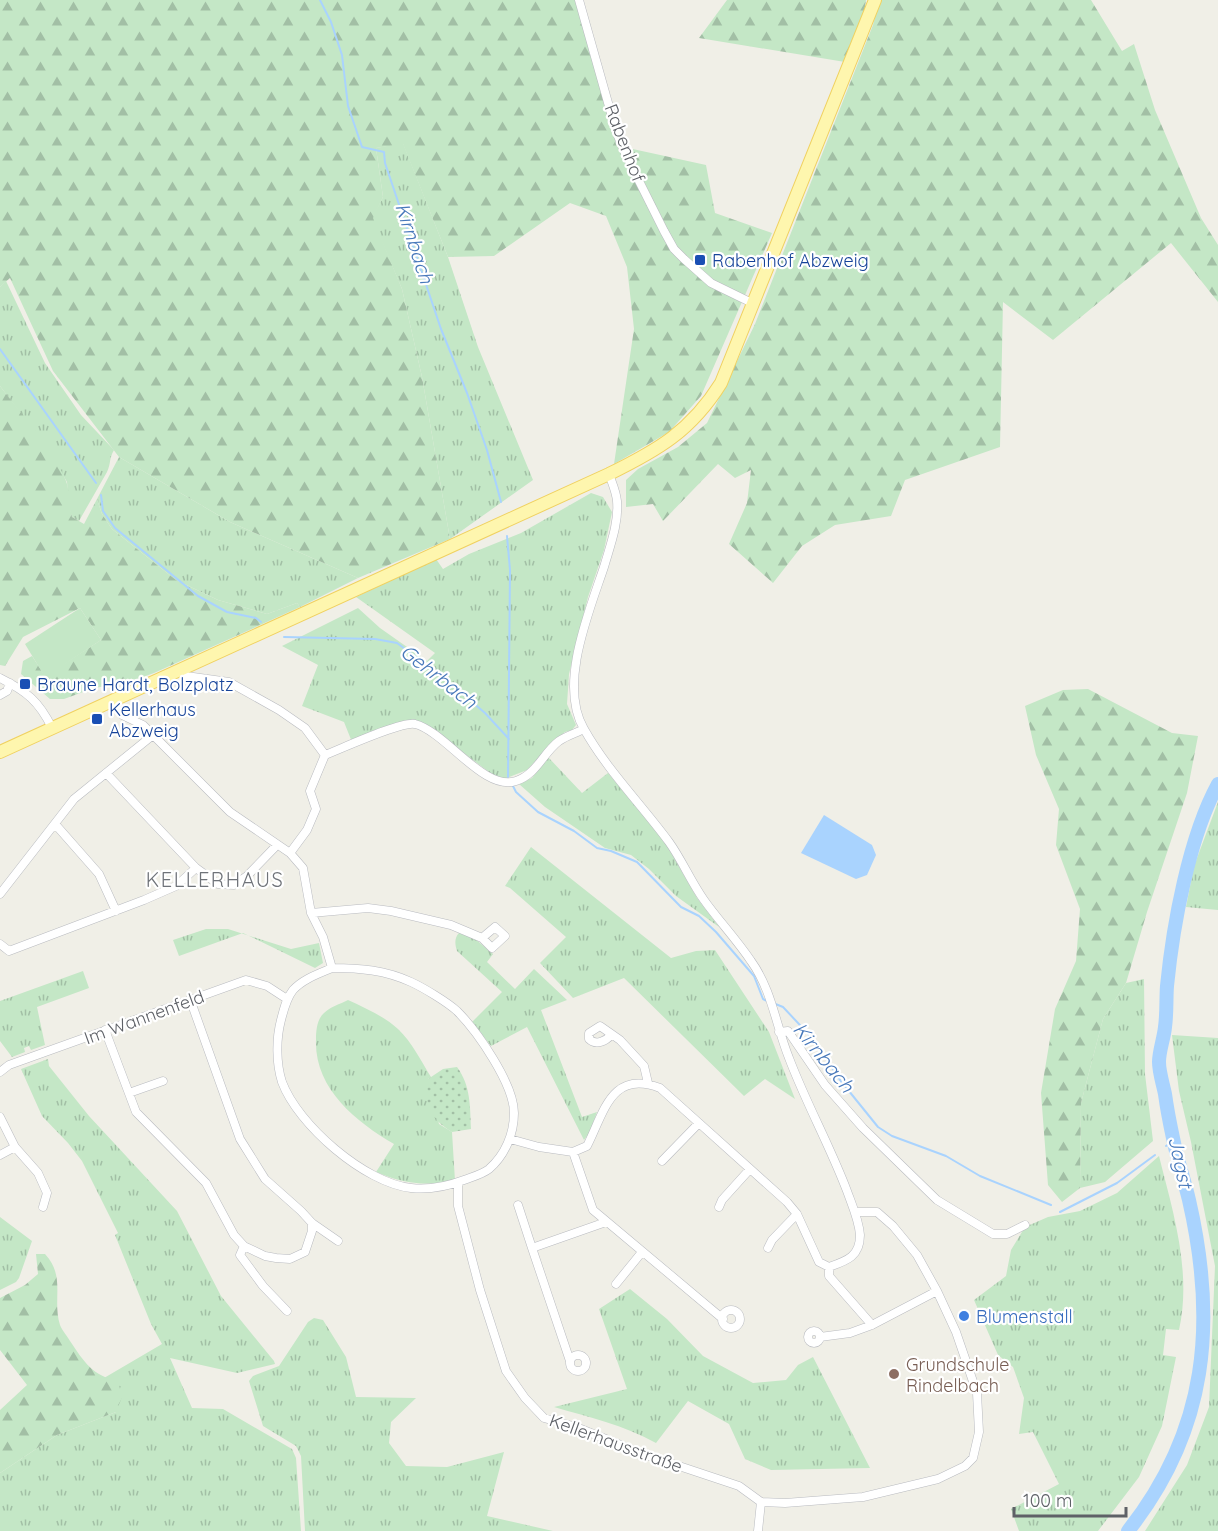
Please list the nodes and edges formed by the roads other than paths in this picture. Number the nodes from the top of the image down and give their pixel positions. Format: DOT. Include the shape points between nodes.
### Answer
graph roads {
  1 [pos="579,0"];
  2 [pos="875,0"];
  3 [pos="752,303"];
  4 [pos="609,474"];
  5 [pos="182,669"];
  6 [pos="0,678"];
  7 [pos="10,683"];
  8 [pos="0,695"];
  9 [pos="112,701"];
  10 [pos="52,728"];
  11 [pos="584,729"];
  12 [pos="153,735"];
  13 [pos="0,752"];
  14 [pos="325,755"];
  15 [pos="106,774"];
  16 [pos="55,824"];
  17 [pos="277,845"];
  18 [pos="291,853"];
  19 [pos="196,868"];
  20 [pos="0,894"];
  21 [pos="116,911"];
  22 [pos="311,913"];
  23 [pos="482,938"];
  24 [pos="0,944"];
  25 [pos="332,968"];
  26 [pos="190,999"];
  27 [pos="287,999"];
  28 [pos="105,1030"];
  29 [pos="779,1032"];
  30 [pos="611,1035"];
  31 [pos="0,1071"];
  32 [pos="163,1081"];
  33 [pos="648,1083"];
  34 [pos="129,1093"];
  35 [pos="0,1117"];
  36 [pos="699,1123"];
  37 [pos="510,1139"];
  38 [pos="15,1147"];
  39 [pos="573,1152"];
  40 [pos="0,1155"];
  41 [pos="662,1161"];
  42 [pos="750,1169"];
  43 [pos="458,1183"];
  44 [pos="518,1205"];
  45 [pos="44,1207"];
  46 [pos="719,1207"];
  47 [pos="855,1212"];
  48 [pos="796,1214"];
  49 [pos="606,1222"];
  50 [pos="312,1223"];
  51 [pos="1025,1225"];
  52 [pos="338,1241"];
  53 [pos="244,1246"];
  54 [pos="532,1248"];
  55 [pos="768,1248"];
  56 [pos="642,1252"];
  57 [pos="828,1267"];
  58 [pos="616,1284"];
  59 [pos="937,1292"];
  60 [pos="287,1311"];
  61 [pos="723,1319"];
  62 [pos="872,1325"];
  63 [pos="820,1337"];
  64 [pos="570,1361"];
  65 [pos="761,1502"];
  66 [pos="758,1531"];
  1 -- 3 [label="street, Rabenhof" via="616,131 674,249 711,283"];
  2 -- 3 [label="main road"];
  3 -- 4 [label="main road" via="721,383 699,414 659,449"];
  4 -- 5 [label="main road"];
  4 -- 11 [label="street" via="617,501 613,538 582,637 574,683 576,708"];
  5 -- 9 [label="main road"];
  5 -- 14 [label="street" via="186,676 229,682 279,710 305,728"];
  6 -- 7 [label="street"];
  7 -- 8 [label="street"];
  7 -- 10 [label="street" via="36,700"];
  9 -- 10 [label="main road"];
  9 -- 12 [label="street" via="122,715"];
  10 -- 13 [label="main road"];
  11 -- 14 [label="street" via="558,742 531,773 514,782 498,782 429,731 413,724"];
  11 -- 29 [label="street" via="612,771 671,844 704,900 752,962 768,992"];
  12 -- 15 [label="street"];
  12 -- 17 [label="street" via="230,812"];
  14 -- 18 [label="street" via="310,791 316,809"];
  15 -- 16 [label="street" via="74,799"];
  15 -- 19 [label="street"];
  16 -- 20 [label="street"];
  16 -- 21 [label="street" via="99,874"];
  17 -- 18 [label="street"];
  17 -- 19 [label="street" via="234,885 218,884"];
  18 -- 22 [label="street" via="303,868"];
  19 -- 21 [label="street" via="176,886"];
  21 -- 24 [label="street" via="9,951"];
  22 -- 23 [label="street" via="391,910 451,925"];
  22 -- 25 [label="street"];
  25 -- 27 [label="street" via="306,979"];
  25 -- 37 [label="street" via="377,970 412,982 455,1010 476,1033 508,1089 514,1111"];
  26 -- 27 [label="street, Im Wannenfeld" via="246,980 267,986"];
  26 -- 28 [label="street, Im Wannenfeld"];
  26 -- 50 [label="street" via="249,1156 265,1179"];
  27 -- 43 [label="street" via="278,1032 278,1065 283,1083 310,1126 361,1168 398,1185 430,1188"];
  28 -- 31 [label="street, Im Wannenfeld"];
  28 -- 34 [label="street"];
  29 -- 47 [label="street"];
  29 -- 51 [label="street" via="788,1031 825,1085 937,1200 993,1234 1007,1234"];
  30 -- 33 [label="street" via="644,1066"];
  32 -- 34 [label="street"];
  33 -- 36 [label="street" via="660,1088"];
  33 -- 39 [label="street" via="616,1090 587,1146"];
  34 -- 53 [label="street" via="136,1112 206,1183"];
  35 -- 38 [label="street"];
  36 -- 41 [label="street"];
  36 -- 42 [label="street"];
  37 -- 39 [label="street"];
  37 -- 43 [label="street" via="499,1159 486,1171"];
  38 -- 40 [label="street"];
  38 -- 45 [label="street" via="38,1173 47,1193"];
  39 -- 49 [label="street" via="593,1210"];
  42 -- 46 [label="street"];
  42 -- 48 [label="street"];
  43 -- 65 [label="street, Kellerhausstraße" via="458,1206 506,1371 538,1412 544,1418 739,1486"];
  44 -- 54 [label="street"];
  47 -- 57 [label="street" via="860,1234 854,1254 849,1260"];
  47 -- 59 [label="street" via="877,1212 893,1226 917,1255"];
  48 -- 55 [label="street"];
  48 -- 57 [label="street" via="819,1262"];
  49 -- 54 [label="street"];
  49 -- 56 [label="street"];
  50 -- 52 [label="street"];
  50 -- 53 [label="street" via="305,1252 290,1259 265,1256"];
  53 -- 60 [label="street" via="240,1255 262,1286"];
  54 -- 64 [label="street"];
  56 -- 58 [label="street"];
  56 -- 61 [label="street"];
  57 -- 62 [label="street" via="829,1276"];
  59 -- 62 [label="street"];
  59 -- 65 [label="street" via="977,1393 979,1432 973,1458 938,1479 863,1497"];
  62 -- 63 [label="street"];
  65 -- 66 [label="street"];
}
